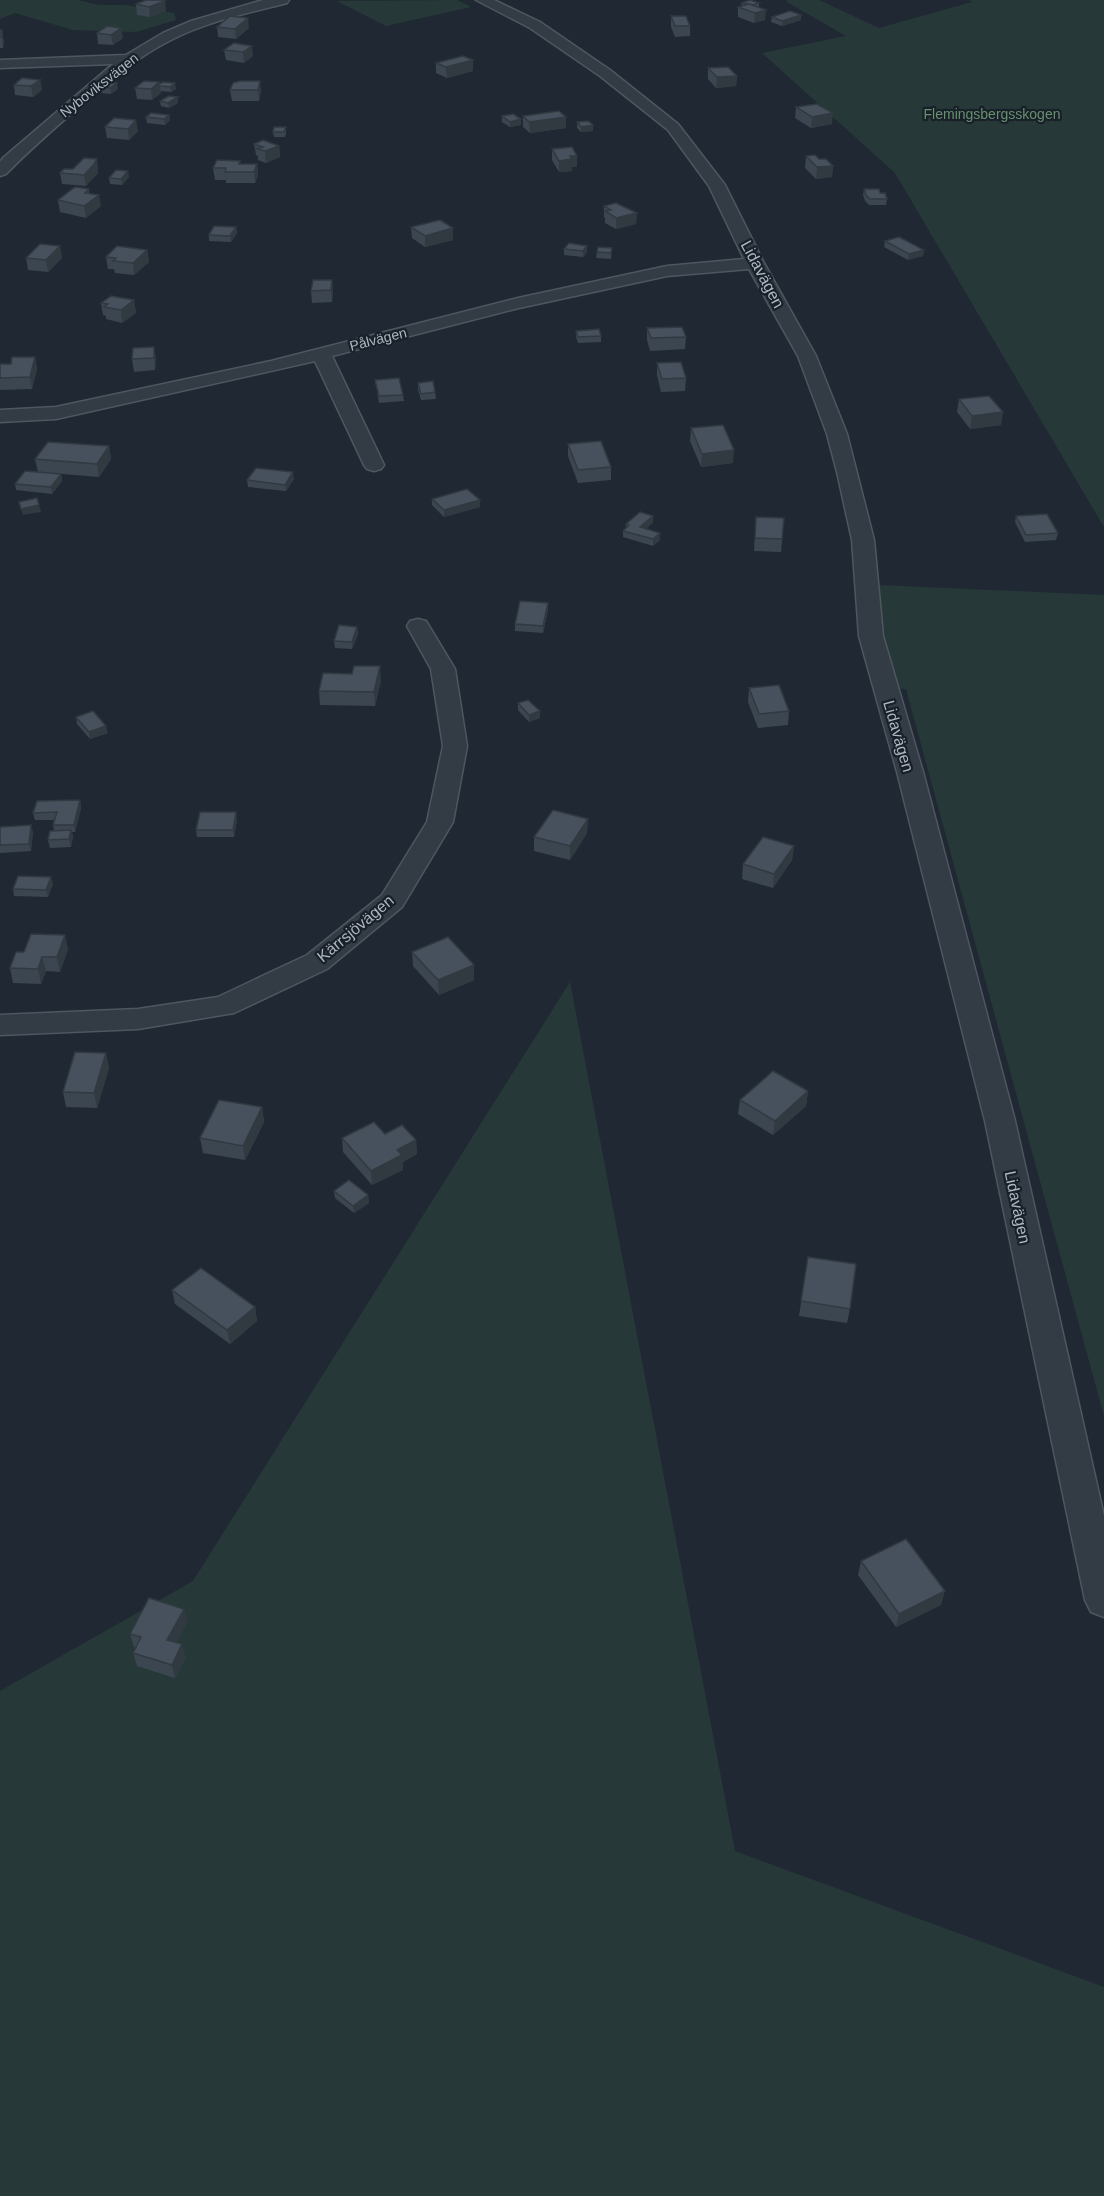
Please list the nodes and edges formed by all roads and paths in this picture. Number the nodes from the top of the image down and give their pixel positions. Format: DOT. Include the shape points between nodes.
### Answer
graph roads {
  1 [pos="282,0"];
  2 [pos="483,0"];
  3 [pos="129,59"];
  4 [pos="0,64"];
  5 [pos="0,171"];
  6 [pos="756,262"];
  7 [pos="321,353"];
  8 [pos="0,416"];
  9 [pos="374,465"];
  10 [pos="418,626"];
  11 [pos="0,1025"];
  12 [pos="1104,1600"];
  1 -- 3 [label="street, Nyboviksvägen" via="187,28"];
  2 -- 6 [label="street, Lidavägen" via="535,25 605,73 673,127 717,185"];
  3 -- 4 [label="street"];
  3 -- 5 [label="street, Nyboviksvägen" via="30,140"];
  6 -- 7 [label="street, Pålvägen" via="667,271 518,303"];
  6 -- 12 [label="street, Lidavägen" via="807,356 837,434 862,540 871,636 1000,1121"];
  7 -- 8 [label="street, Pålvägen" via="56,412"];
  7 -- 9 [label="street"];
  10 -- 11 [label="street, Kärrsjövägen" via="443,669 455,746 440,822 392,901 316,962 224,1006 138,1019"];
}
